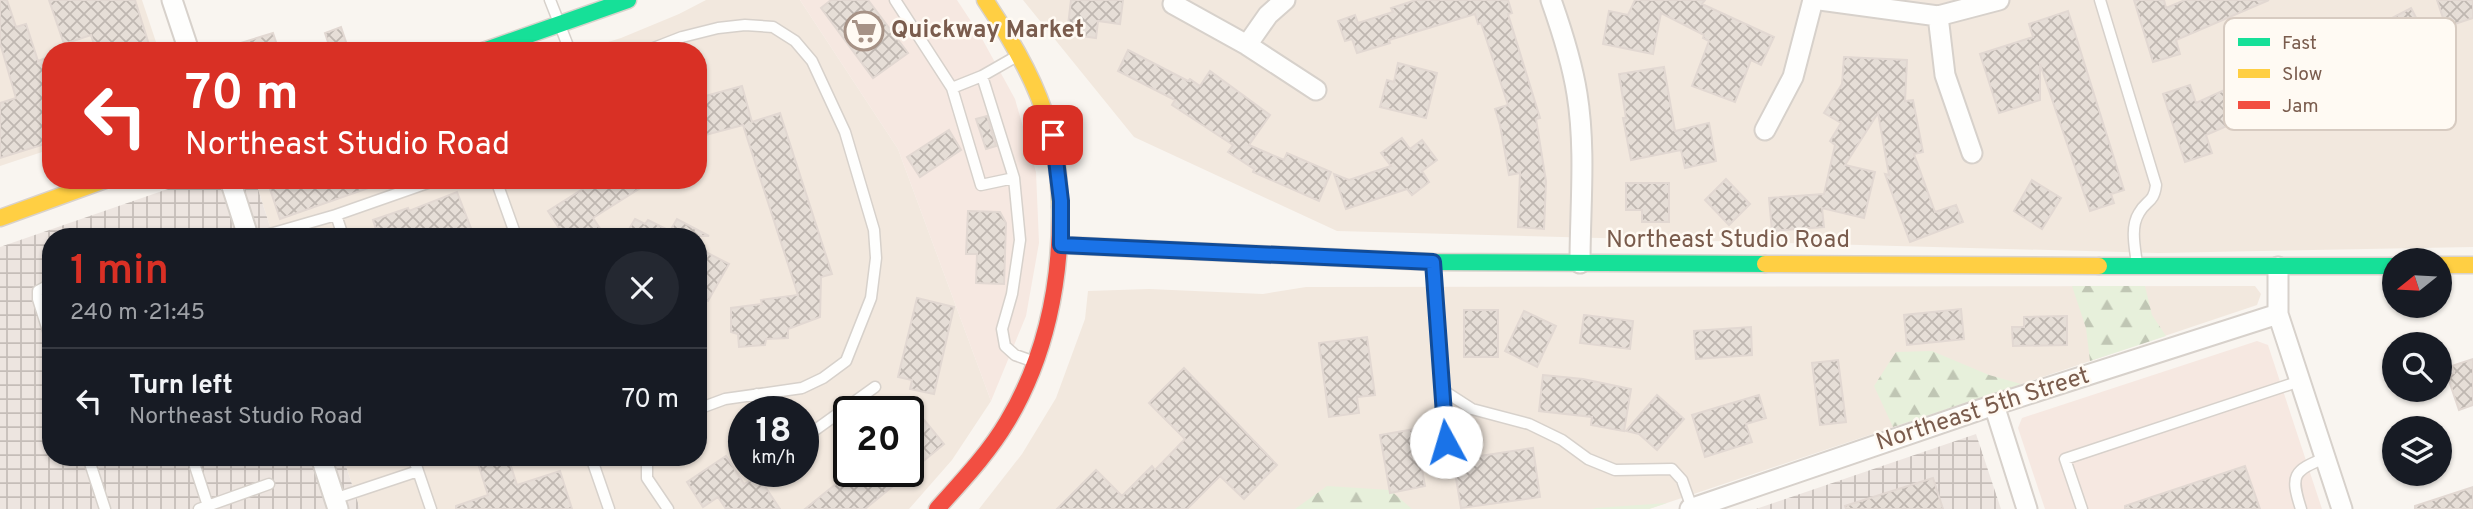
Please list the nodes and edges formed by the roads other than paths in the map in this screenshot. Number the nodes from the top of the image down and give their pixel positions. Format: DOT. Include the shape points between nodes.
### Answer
graph roads {
  1 [pos="172,0"];
  2 [pos="550,0"];
  3 [pos="628,0"];
  4 [pos="895,0"];
  5 [pos="985,0"];
  6 [pos="1285,0"];
  7 [pos="1551,0"];
  8 [pos="1814,0"];
  9 [pos="1820,0"];
  10 [pos="1999,0"];
  11 [pos="2100,0"];
  12 [pos="1173,4"];
  13 [pos="1938,16"];
  14 [pos="558,26"];
  15 [pos="186,42"];
  16 [pos="510,42"];
  17 [pos="566,42"];
  18 [pos="669,42"];
  19 [pos="1247,45"];
  20 [pos="1019,55"];
  21 [pos="982,76"];
  22 [pos="952,88"];
  23 [pos="1316,90"];
  24 [pos="1765,130"];
  25 [pos="1972,153"];
  26 [pos="1014,178"];
  27 [pos="80,189"];
  28 [pos="233,189"];
  29 [pos="410,189"];
  30 [pos="499,189"];
  31 [pos="336,215"];
  32 [pos="0,218"];
  33 [pos="245,228"];
  34 [pos="291,228"];
  35 [pos="340,228"];
  36 [pos="513,228"];
  37 [pos="1061,245"];
  38 [pos="1433,262"];
  39 [pos="1580,263"];
  40 [pos="2452,265"];
  41 [pos="2473,265"];
  42 [pos="2137,266"];
  43 [pos="2382,266"];
  44 [pos="2278,267"];
  45 [pos="42,289"];
  46 [pos="42,312"];
  47 [pos="2278,314"];
  48 [pos="1036,363"];
  49 [pos="2300,381"];
  50 [pos="876,387"];
  51 [pos="1441,389"];
  52 [pos="757,394"];
  53 [pos="1994,405"];
  54 [pos="707,406"];
  55 [pos="819,427"];
  56 [pos="1446,442"];
  57 [pos="2325,458"];
  58 [pos="91,466"];
  59 [pos="194,466"];
  60 [pos="324,466"];
  61 [pos="416,466"];
  62 [pos="594,466"];
  63 [pos="647,466"];
  64 [pos="418,471"];
  65 [pos="269,484"];
  66 [pos="336,504"];
  67 [pos="205,508"];
  68 [pos="105,509"];
  69 [pos="431,509"];
  70 [pos="609,509"];
  71 [pos="668,509"];
  72 [pos="937,509"];
  73 [pos="1691,509"];
  74 [pos="2027,509"];
  75 [pos="2082,509"];
  76 [pos="2301,509"];
  77 [pos="2342,509"];
  1 -- 15 [label="street"];
  2 -- 14 [label="lane"];
  3 -- 14 [label="street"];
  4 -- 22 [label="lane"];
  5 -- 20 [label="street"];
  6 -- 19 [label="street"];
  7 -- 39 [label="street" via="1578,97"];
  8 -- 24 [label="street" via="1793,77"];
  9 -- 13 [label="street"];
  10 -- 13 [label="street"];
  11 -- 42 [label="lane" via="2156,185 2135,225"];
  12 -- 19 [label="street"];
  13 -- 25 [label="street" via="1945,75"];
  14 -- 16 [label="street"];
  14 -- 17 [label="lane"];
  18 -- 52 [label="lane" via="745,25 773,27 795,41 812,61 845,132 874,230 871,298 845,361 802,388"];
  19 -- 23 [label="street"];
  20 -- 21 [label="lane"];
  20 -- 37 [label="street" via="1053,135"];
  21 -- 22 [label="lane"];
  21 -- 26 [label="lane"];
  22 -- 26 [label="lane" via="981,185"];
  26 -- 48 [label="lane" via="1020,240 1002,329 1005,346"];
  27 -- 32 [label="street"];
  28 -- 33 [label="street"];
  29 -- 31 [label="lane"];
  30 -- 36 [label="lane"];
  31 -- 34 [label="lane"];
  31 -- 35 [label="lane"];
  37 -- 38 [label="street, Northeast Studio Road"];
  37 -- 48 [label="street" via="1052,310"];
  38 -- 39 [label="street, Northeast Studio Road"];
  38 -- 51 [label="lane"];
  39 -- 42 [label="street, Northeast Studio Road"];
  40 -- 41 [label="street"];
  42 -- 44 [label="street, Northeast Studio Road"];
  43 -- 44 [label="street, Northeast Studio Road"];
  44 -- 47 [label="street"];
  45 -- 46 [label="lane" via="38,299"];
  47 -- 49 [label="street"];
  47 -- 53 [label="street, Northeast 5th Street"];
  48 -- 72 [label="street" via="1014,410 974,468"];
  49 -- 57 [label="street"];
  49 -- 75 [label="lane" via="2065,459"];
  50 -- 55 [label="lane"];
  51 -- 56 [label="lane"];
  51 -- 73 [label="lane" via="1472,409 1529,424 1615,470 1672,469 1682,480"];
  52 -- 54 [label="lane"];
  53 -- 73 [label="street, Northeast 5th Street"];
  53 -- 74 [label="street"];
  57 -- 76 [label="lane" via="2302,467 2295,475"];
  57 -- 77 [label="street"];
  58 -- 68 [label="lane"];
  59 -- 67 [label="lane"];
  60 -- 66 [label="street"];
  61 -- 64 [label="lane"];
  62 -- 70 [label="lane"];
  63 -- 71 [label="lane" via="647,478"];
  64 -- 66 [label="lane"];
  64 -- 69 [label="lane"];
  65 -- 67 [label="lane"];
}
